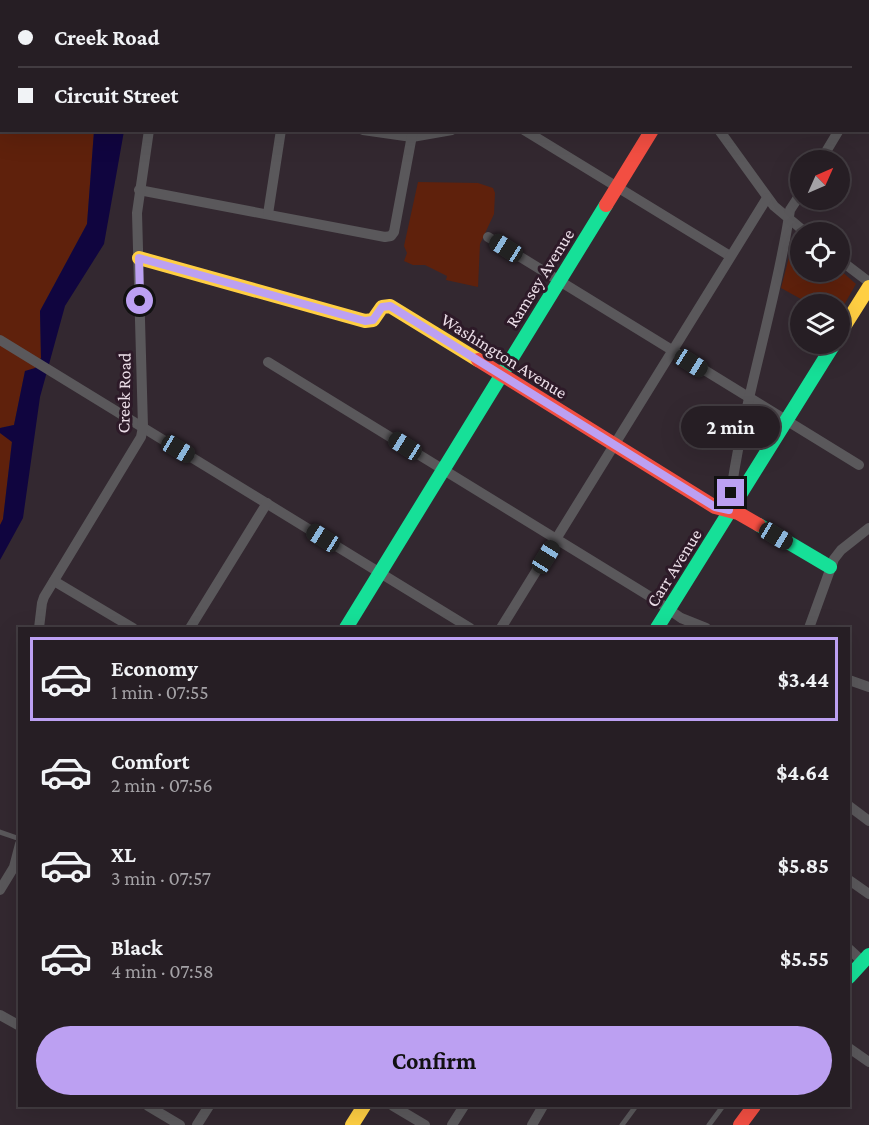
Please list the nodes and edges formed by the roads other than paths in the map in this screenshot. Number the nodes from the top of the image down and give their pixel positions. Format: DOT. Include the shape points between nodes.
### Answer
graph roads {
  1 [pos="149,132"];
  2 [pos="281,132"];
  3 [pos="388,132"];
  4 [pos="432,132"];
  5 [pos="527,132"];
  6 [pos="651,132"];
  7 [pos="720,132"];
  8 [pos="838,132"];
  9 [pos="412,134"];
  10 [pos="827,150"];
  11 [pos="617,188"];
  12 [pos="140,190"];
  13 [pos="767,198"];
  14 [pos="790,210"];
  15 [pos="268,214"];
  16 [pos="789,219"];
  17 [pos="793,222"];
  18 [pos="488,237"];
  19 [pos="730,256"];
  20 [pos="139,258"];
  21 [pos="850,268"];
  22 [pos="560,282"];
  23 [pos="869,282"];
  24 [pos="869,287"];
  25 [pos="850,317"];
  26 [pos="0,340"];
  27 [pos="672,351"];
  28 [pos="828,354"];
  29 [pos="268,362"];
  30 [pos="501,376"];
  31 [pos="748,398"];
  32 [pos="786,421"];
  33 [pos="143,427"];
  34 [pos="614,445"];
  35 [pos="859,465"];
  36 [pos="444,470"];
  37 [pos="267,503"];
  38 [pos="729,510"];
  39 [pos="869,528"];
  40 [pos="556,539"];
  41 [pos="830,567"];
  42 [pos="380,573"];
  43 [pos="54,581"];
  44 [pos="669,610"];
  45 [pos="39,627"];
  46 [pos="131,627"];
  47 [pos="191,627"];
  48 [pos="347,627"];
  49 [pos="468,627"];
  50 [pos="502,627"];
  51 [pos="658,627"];
  52 [pos="699,627"];
  53 [pos="809,627"];
  54 [pos="850,680"];
  55 [pos="869,687"];
  56 [pos="850,807"];
  57 [pos="869,820"];
  58 [pos="0,832"];
  59 [pos="18,838"];
  60 [pos="17,869"];
  61 [pos="850,881"];
  62 [pos="0,890"];
  63 [pos="869,894"];
  64 [pos="850,950"];
  65 [pos="866,958"];
  66 [pos="850,976"];
  67 [pos="0,1015"];
  68 [pos="18,1025"];
  69 [pos="850,1049"];
  70 [pos="869,1062"];
  71 [pos="150,1107"];
  72 [pos="208,1107"];
  73 [pos="363,1107"];
  74 [pos="395,1107"];
  75 [pos="463,1107"];
  76 [pos="542,1107"];
  77 [pos="635,1107"];
  78 [pos="722,1107"];
  79 [pos="753,1107"];
  80 [pos="180,1125"];
  81 [pos="197,1125"];
  82 [pos="352,1125"];
  83 [pos="425,1125"];
  84 [pos="452,1125"];
  85 [pos="532,1125"];
  86 [pos="622,1125"];
  87 [pos="709,1125"];
  88 [pos="740,1125"];
  1 -- 12 [label="street, Creek Road"];
  2 -- 15 [label="street"];
  3 -- 9 [label="street"];
  4 -- 9 [label="street"];
  5 -- 11 [label="street"];
  6 -- 11 [label="street, Ramsey Avenue"];
  7 -- 13 [label="street"];
  8 -- 10 [label="street"];
  9 -- 15 [label="street" via="391,236"];
  11 -- 19 [label="street"];
  11 -- 22 [label="street, Ramsey Avenue"];
  12 -- 15 [label="street"];
  12 -- 20 [label="street, Creek Road"];
  13 -- 16 [label="street"];
  13 -- 19 [label="street"];
  14 -- 16 [label="street"];
  16 -- 17 [label="street"];
  16 -- 31 [label="street"];
  18 -- 22 [label="street"];
  19 -- 27 [label="street"];
  20 -- 30 [label="street, Washington Avenue" via="365,321 373,320 382,307 390,306"];
  20 -- 33 [label="street, Creek Road"];
  21 -- 23 [label="street"];
  22 -- 27 [label="street"];
  22 -- 30 [label="street, Ramsey Avenue"];
  24 -- 25 [label="street"];
  26 -- 33 [label="street"];
  27 -- 31 [label="street"];
  27 -- 34 [label="street"];
  28 -- 32 [label="street, Carr Avenue"];
  29 -- 36 [label="street"];
  30 -- 34 [label="street, Washington Avenue"];
  30 -- 36 [label="street, Ramsey Avenue"];
  31 -- 32 [label="street"];
  31 -- 38 [label="street"];
  32 -- 35 [label="street"];
  32 -- 38 [label="street, Carr Avenue"];
  33 -- 37 [label="street"];
  33 -- 43 [label="street, Creek Road" via="138,445"];
  34 -- 38 [label="street, Washington Avenue" via="715,507"];
  34 -- 40 [label="street"];
  36 -- 40 [label="street"];
  36 -- 42 [label="street, Ramsey Avenue"];
  37 -- 42 [label="street"];
  37 -- 47 [label="street"];
  38 -- 41 [label="street, Washington Avenue"];
  38 -- 44 [label="street, Carr Avenue"];
  39 -- 41 [label="street" via="841,550"];
  40 -- 44 [label="street"];
  40 -- 50 [label="street"];
  41 -- 53 [label="street"];
  42 -- 48 [label="street, Ramsey Avenue"];
  42 -- 49 [label="street"];
  43 -- 45 [label="street, Creek Road" via="42,603"];
  43 -- 46 [label="street"];
  44 -- 51 [label="street, Carr Avenue"];
  44 -- 52 [label="street"];
  54 -- 55 [label="street"];
  56 -- 57 [label="street"];
  58 -- 59 [label="lane"];
  60 -- 62 [label="street"];
  61 -- 63 [label="street"];
  64 -- 65 [label="street"];
  65 -- 66 [label="street"];
  67 -- 68 [label="street"];
  69 -- 70 [label="street"];
  71 -- 80 [label="street"];
  72 -- 81 [label="street"];
  73 -- 82 [label="street"];
  74 -- 83 [label="street"];
  75 -- 84 [label="street"];
  76 -- 85 [label="street"];
  77 -- 86 [label="lane"];
  78 -- 87 [label="lane"];
  79 -- 88 [label="street"];
}
